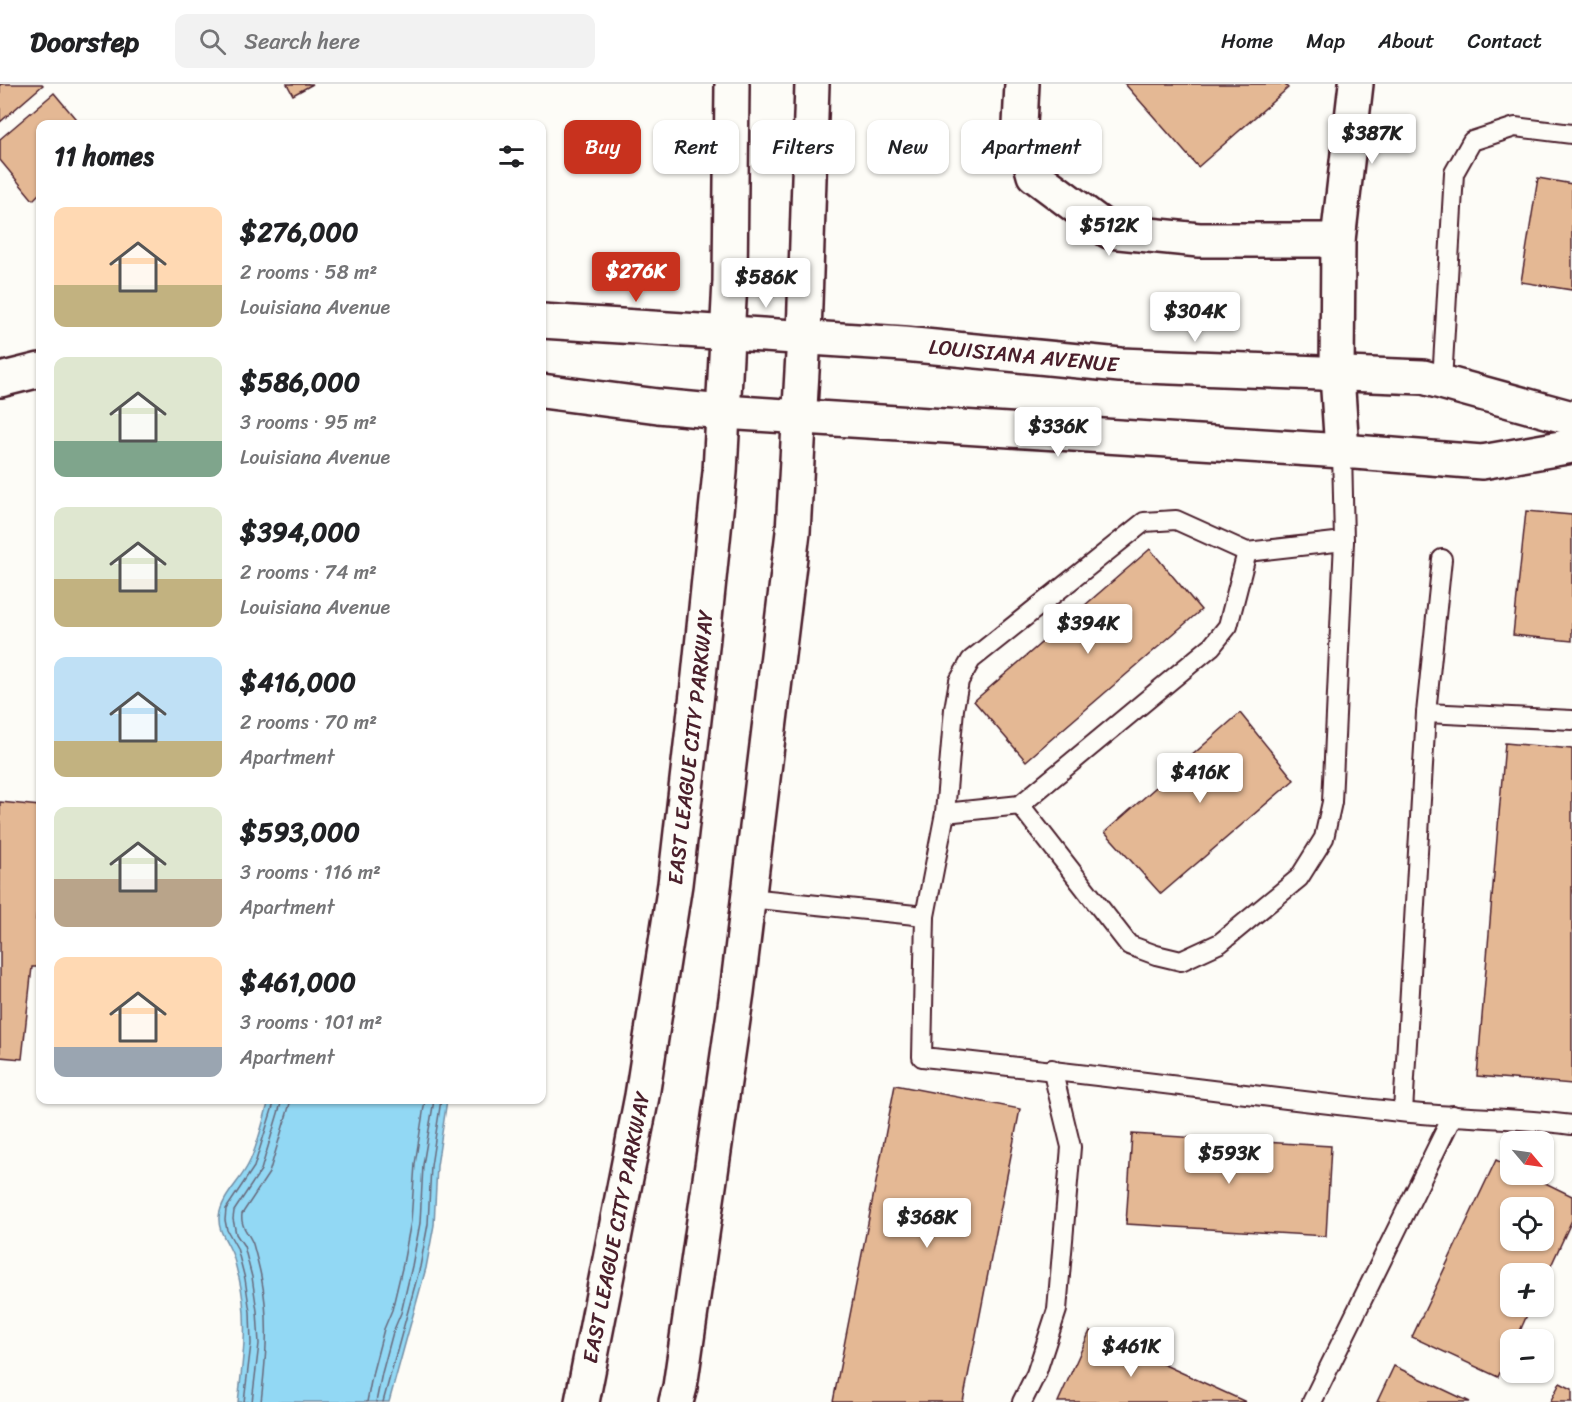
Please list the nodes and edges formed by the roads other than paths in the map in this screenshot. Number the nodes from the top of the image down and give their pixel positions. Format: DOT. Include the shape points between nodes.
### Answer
graph roads {
  1 [pos="732,84"];
  2 [pos="812,84"];
  3 [pos="1022,84"];
  4 [pos="1356,84"];
  5 [pos="1572,134"];
  6 [pos="1338,240"];
  7 [pos="546,321"];
  8 [pos="726,333"];
  9 [pos="804,336"];
  10 [pos="36,371"];
  11 [pos="1337,375"];
  12 [pos="0,380"];
  13 [pos="1442,382"];
  14 [pos="546,392"];
  15 [pos="723,411"];
  16 [pos="800,416"];
  17 [pos="1572,418"];
  18 [pos="1572,446"];
  19 [pos="1342,451"];
  20 [pos="1344,541"];
  21 [pos="1247,552"];
  22 [pos="1442,559"];
  23 [pos="1426,713"];
  24 [pos="1572,720"];
  25 [pos="1020,805"];
  26 [pos="945,813"];
  27 [pos="748,898"];
  28 [pos="925,916"];
  29 [pos="1052,1070"];
  30 [pos="1403,1112"];
  31 [pos="1453,1115"];
  32 [pos="1572,1125"];
  33 [pos="582,1402"];
  34 [pos="676,1402"];
  35 [pos="1022,1402"];
  36 [pos="1312,1402"];
  1 -- 8 [label="street, EAST LEAGUE CITY PARKWAY"];
  2 -- 9 [label="street"];
  3 -- 6 [label="street" via="1020,125 1034,176 1109,231 1199,240"];
  4 -- 6 [label="street"];
  5 -- 13 [label="lane" via="1515,127 1472,141 1454,173"];
  6 -- 11 [label="street"];
  7 -- 8 [label="street, LOUISIANA AVENUE"];
  8 -- 9 [label="street, LOUISIANA AVENUE"];
  8 -- 15 [label="street, EAST LEAGUE CITY PARKWAY"];
  9 -- 11 [label="street, LOUISIANA AVENUE" via="1120,365"];
  9 -- 16 [label="street"];
  10 -- 12 [label="street"];
  11 -- 13 [label="street, LOUISIANA AVENUE" via="1423,377"];
  11 -- 19 [label="street"];
  13 -- 17 [label="street, LOUISIANA AVENUE"];
  14 -- 15 [label="street"];
  15 -- 16 [label="street"];
  15 -- 33 [label="street, EAST LEAGUE CITY PARKWAY" via="719,483 675,884 642,1096"];
  16 -- 19 [label="street"];
  16 -- 27 [label="street" via="793,532"];
  18 -- 19 [label="street" via="1482,462"];
  19 -- 20 [label="lane"];
  20 -- 21 [label="lane"];
  20 -- 25 [label="lane" via="1332,802 1324,838 1299,878 1220,943 1181,961 1129,945"];
  21 -- 25 [label="lane" via="1228,626 1212,646"];
  21 -- 26 [label="lane" via="1176,520 1144,522 971,660 959,681 954,709"];
  22 -- 23 [label="lane"];
  23 -- 24 [label="lane"];
  23 -- 30 [label="lane"];
  25 -- 26 [label="lane"];
  26 -- 28 [label="lane"];
  27 -- 28 [label="lane"];
  27 -- 34 [label="street" via="736,1004"];
  28 -- 29 [label="lane" via="922,1057"];
  29 -- 30 [label="lane"];
  29 -- 35 [label="lane" via="1071,1147 1057,1310 1036,1374"];
  30 -- 31 [label="lane"];
  31 -- 32 [label="lane"];
  31 -- 36 [label="lane"];
}
